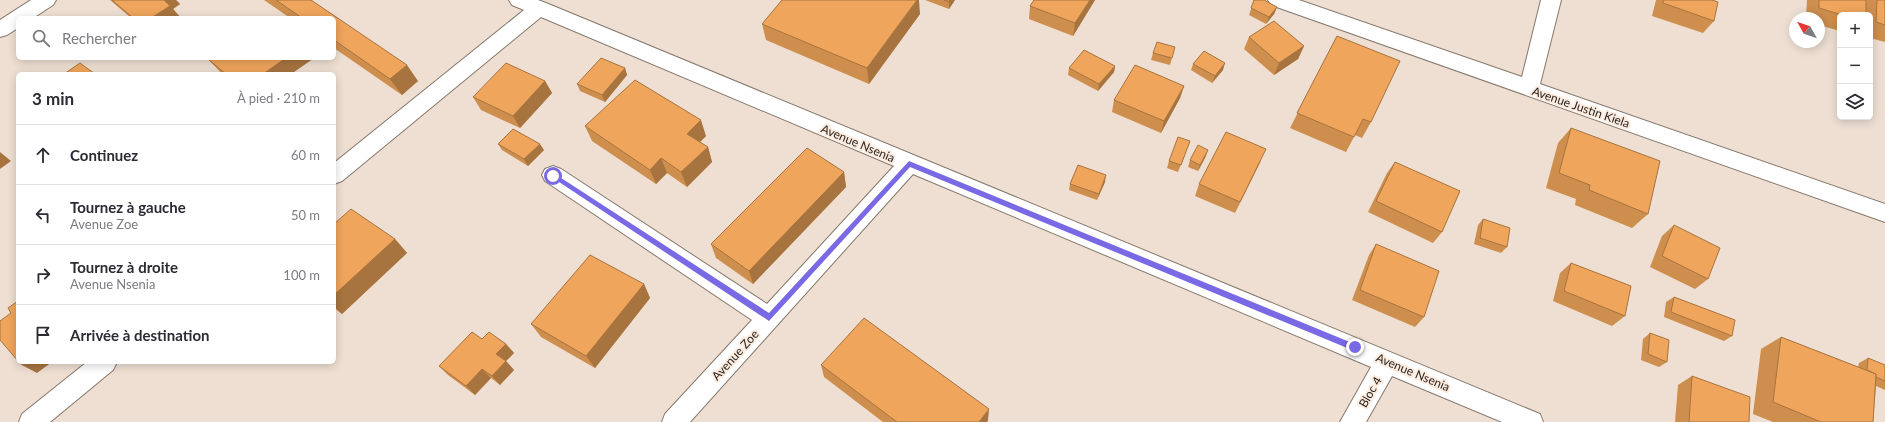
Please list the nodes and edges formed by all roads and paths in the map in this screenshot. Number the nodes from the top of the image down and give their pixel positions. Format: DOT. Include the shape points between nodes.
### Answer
graph roads {
  1 [pos="46,0"];
  2 [pos="519,0"];
  3 [pos="1278,0"];
  4 [pos="1551,0"];
  5 [pos="539,8"];
  6 [pos="21,16"];
  7 [pos="16,19"];
  8 [pos="0,30"];
  9 [pos="1530,88"];
  10 [pos="909,164"];
  11 [pos="336,173"];
  12 [pos="553,176"];
  13 [pos="1885,213"];
  14 [pos="769,318"];
  15 [pos="1388,361"];
  16 [pos="103,364"];
  17 [pos="31,422"];
  18 [pos="674,422"];
  19 [pos="1352,422"];
  20 [pos="1531,422"];
  1 -- 6 [label="street"];
  2 -- 5 [label="street, Avenue Nsenia"];
  3 -- 9 [label="street, Avenue Justin Kiela"];
  4 -- 9 [label="street"];
  5 -- 10 [label="street, Avenue Nsenia"];
  5 -- 11 [label="street"];
  7 -- 8 [label="street"];
  9 -- 13 [label="street, Avenue Justin Kiela"];
  10 -- 14 [label="street, Avenue Zoe"];
  10 -- 15 [label="street, Avenue Nsenia"];
  12 -- 14 [label="street"];
  14 -- 18 [label="street, Avenue Zoe"];
  15 -- 19 [label="street, Bloc 4"];
  15 -- 20 [label="street, Avenue Nsenia"];
  16 -- 17 [label="street"];
}
